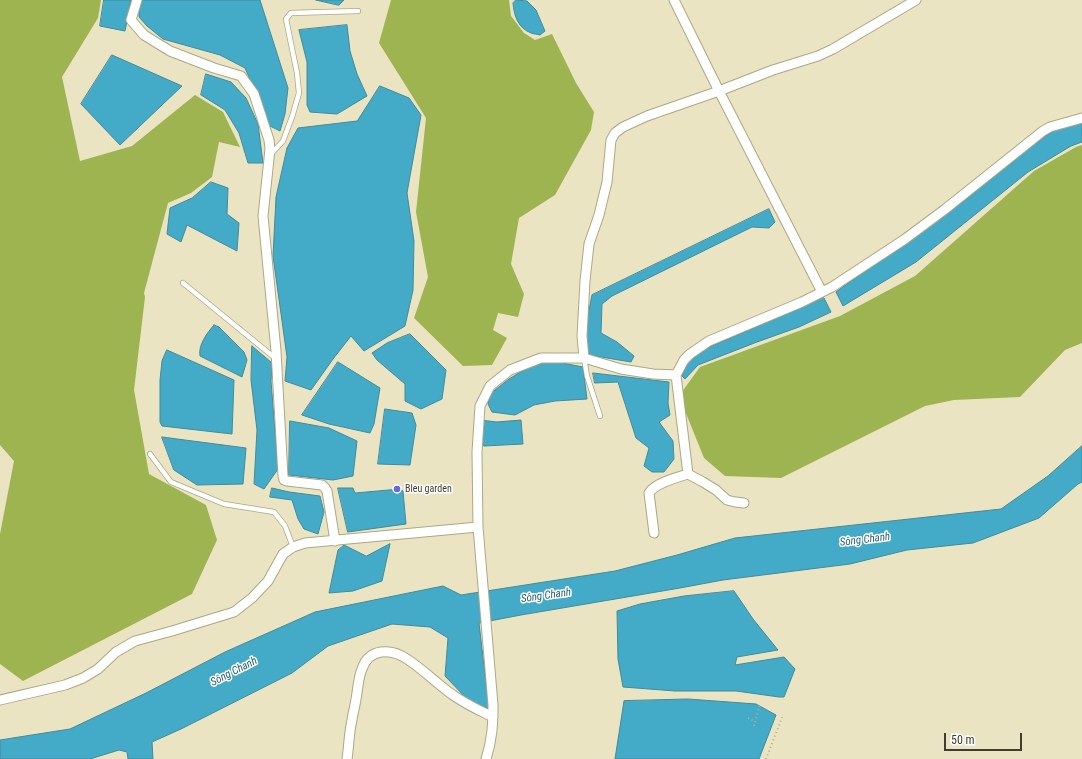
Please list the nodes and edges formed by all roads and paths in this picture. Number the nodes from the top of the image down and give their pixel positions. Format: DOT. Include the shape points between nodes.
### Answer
graph roads {
  1 [pos="137,0"];
  2 [pos="674,0"];
  3 [pos="916,0"];
  4 [pos="358,11"];
  5 [pos="719,91"];
  6 [pos="1082,118"];
  7 [pos="270,156"];
  8 [pos="183,283"];
  9 [pos="822,292"];
  10 [pos="584,358"];
  11 [pos="277,359"];
  12 [pos="676,374"];
  13 [pos="600,416"];
  14 [pos="150,454"];
  15 [pos="688,474"];
  16 [pos="744,503"];
  17 [pos="478,527"];
  18 [pos="654,533"];
  19 [pos="335,540"];
  20 [pos="293,547"];
  21 [pos="0,700"];
  22 [pos="760,704"];
  23 [pos="783,715"];
  24 [pos="493,717"];
  25 [pos="748,718"];
  26 [pos="755,721"];
  27 [pos="754,726"];
  28 [pos="347,759"];
  29 [pos="486,759"];
  30 [pos="766,759"];
  1 -- 7 [label="street" via="131,20 144,35 170,51 241,76 254,94 269,140"];
  2 -- 5 [label="street"];
  3 -- 5 [label="street" via="818,56"];
  4 -- 7 [label="lane" via="291,14 286,19 299,93 284,141"];
  5 -- 9 [label="street"];
  5 -- 10 [label="street" via="647,116 623,127 611,140 607,182 589,244 582,336"];
  6 -- 9 [label="street" via="1043,131 905,239"];
  7 -- 11 [label="street" via="263,216"];
  8 -- 11 [label="lane"];
  9 -- 12 [label="street" via="709,341 690,354"];
  10 -- 12 [label="street" via="621,369 653,374"];
  10 -- 13 [label="lane"];
  10 -- 17 [label="street" via="541,358 510,370 490,386 480,406 476,452"];
  11 -- 19 [label="street" via="284,480 322,485 328,491"];
  12 -- 15 [label="street"];
  14 -- 20 [label="lane" via="171,482 224,504 274,512 285,526"];
  15 -- 16 [label="street" via="728,500"];
  15 -- 18 [label="street" via="654,487 649,493"];
  17 -- 19 [label="street"];
  17 -- 24 [label="street"];
  19 -- 20 [label="street"];
  20 -- 21 [label="street" via="283,554 268,581 234,612 135,641 116,652 84,678"];
  22 -- 26 [label="path"];
  23 -- 30 [label="path"];
  24 -- 28 [label="street" via="464,703 407,659 390,652 379,652 371,656 362,668 351,720"];
  24 -- 29 [label="street" via="491,744"];
  25 -- 26 [label="path"];
  26 -- 27 [label="path"];
}
